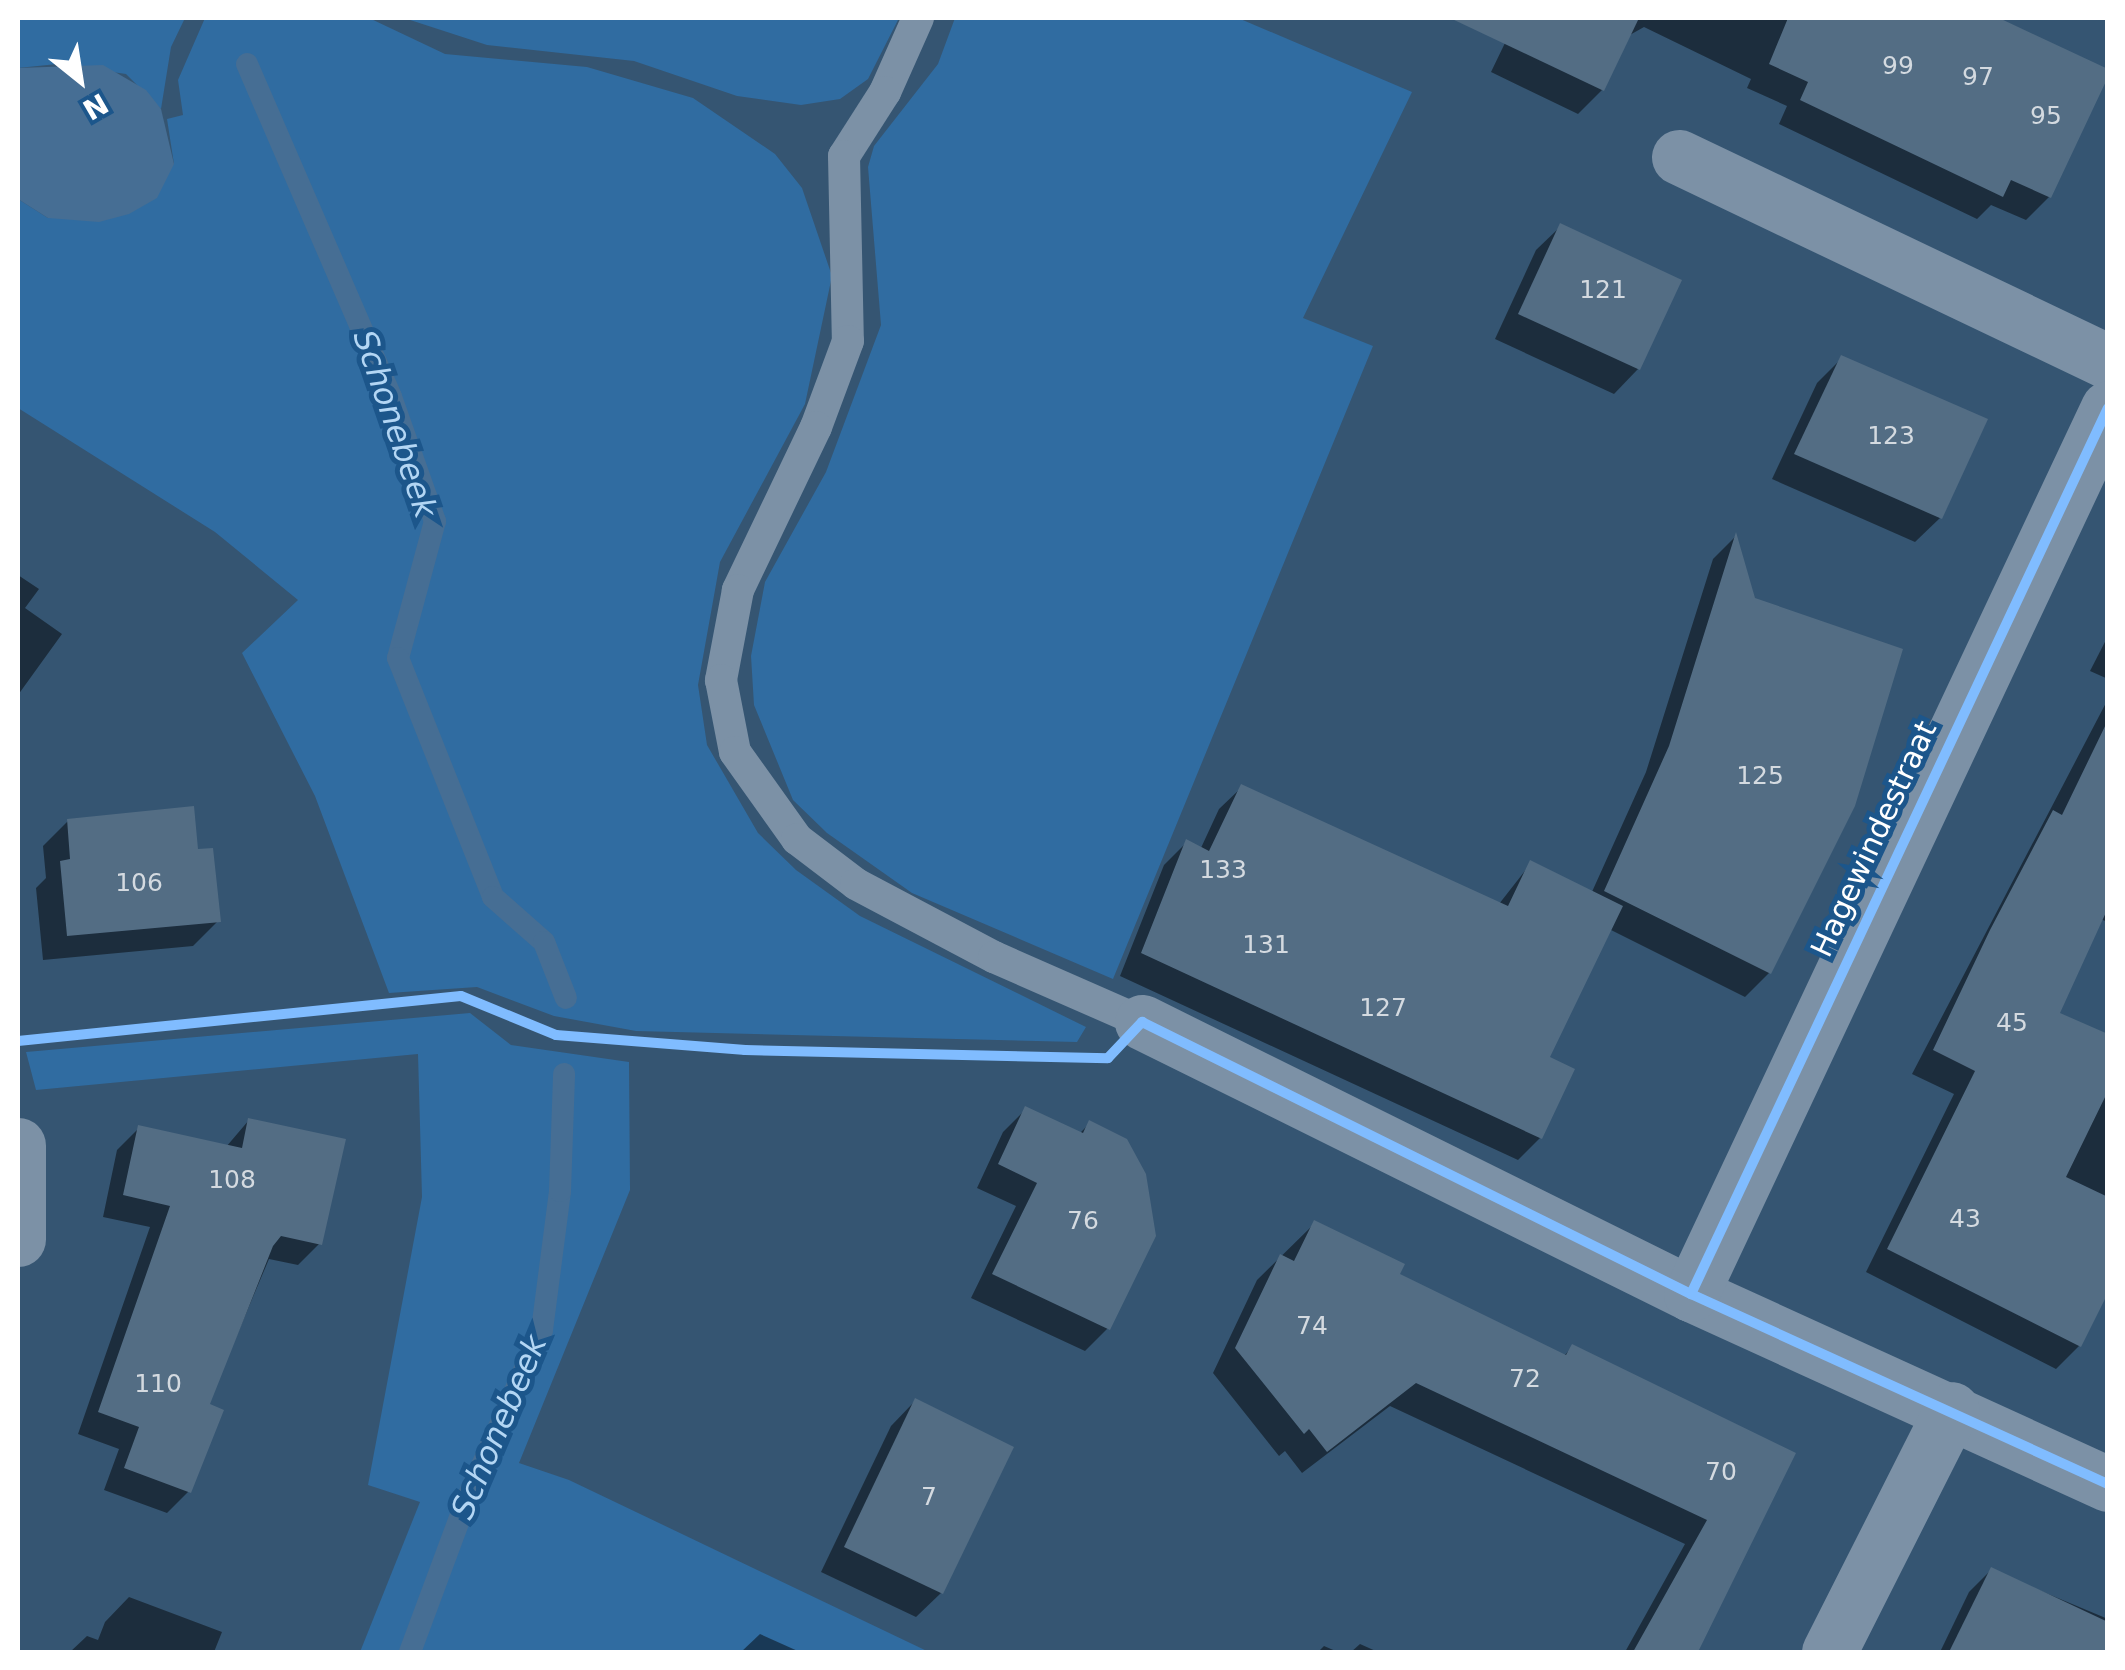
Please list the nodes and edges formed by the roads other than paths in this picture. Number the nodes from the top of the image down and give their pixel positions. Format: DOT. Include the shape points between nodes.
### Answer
graph roads {
  1 [pos="918,18"];
  2 [pos="1678,157"];
  3 [pos="2108,362"];
  4 [pos="2108,408"];
  5 [pos="1142,1022"];
  6 [pos="18,1145"];
  7 [pos="18,1240"];
  8 [pos="1692,1294"];
  9 [pos="1952,1409"];
  10 [pos="2108,1484"];
  11 [pos="1829,1652"];
  1 -- 5 [label="lane" via="886,92 844,156 848,341 816,427 738,590 721,680 735,752 798,839 856,884 994,957"];
  2 -- 3 [label="street"];
  4 -- 8 [label="street, Hagewindestraat"];
  5 -- 8 [label="street"];
  6 -- 7 [label="street"];
  8 -- 9 [label="street"];
  9 -- 10 [label="street"];
  9 -- 11 [label="street"];
}
